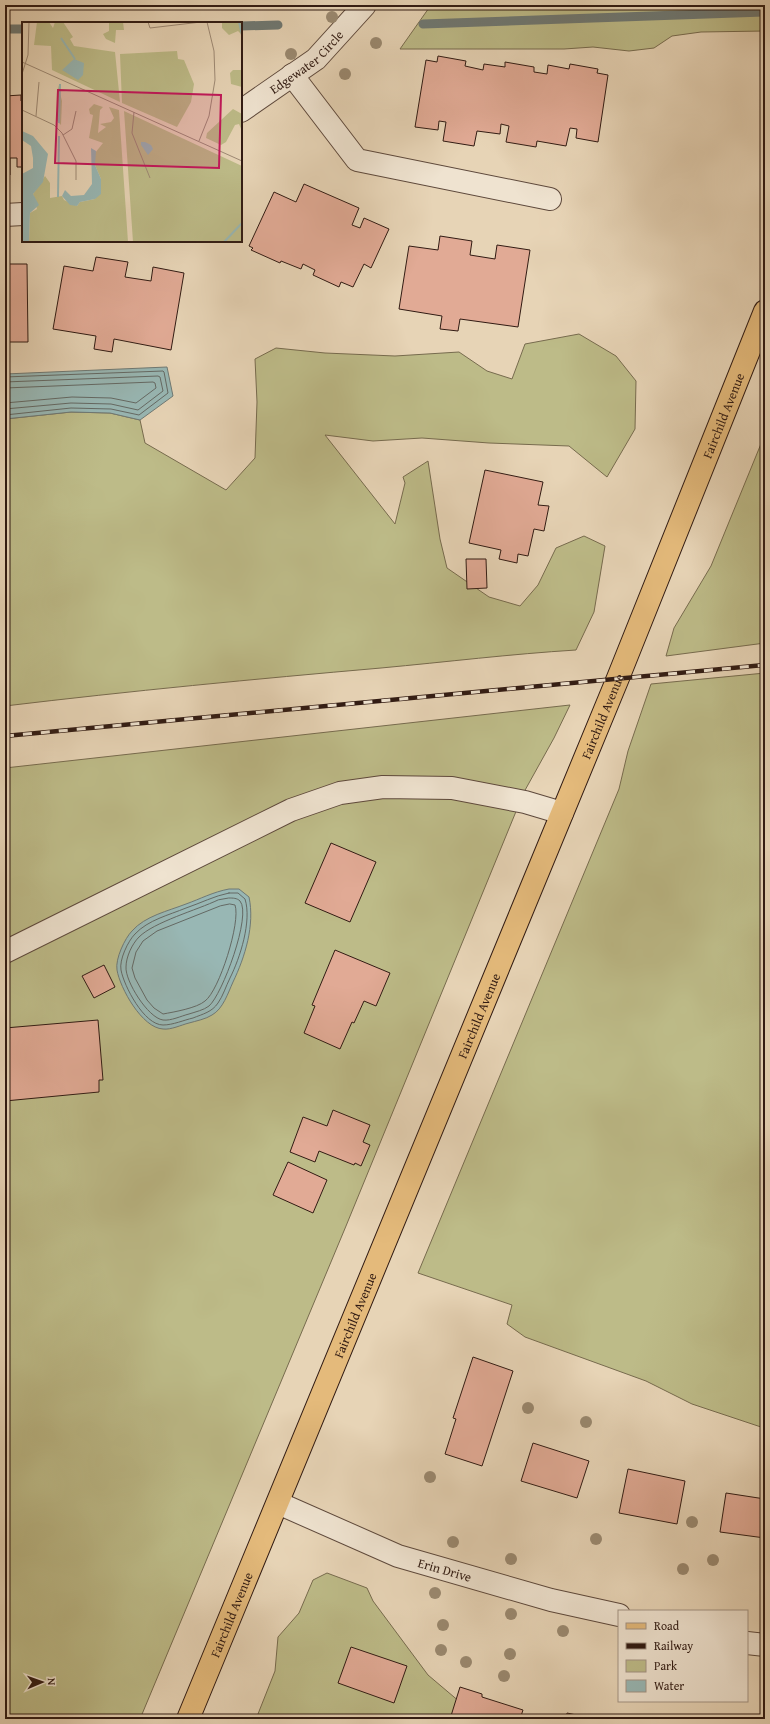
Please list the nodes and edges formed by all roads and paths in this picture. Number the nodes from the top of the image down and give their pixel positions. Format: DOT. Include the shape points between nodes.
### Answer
graph roads {
  1 [pos="365,5"];
  2 [pos="292,75"];
  3 [pos="242,110"];
  4 [pos="550,199"];
  5 [pos="22,214"];
  6 [pos="5,215"];
  7 [pos="765,312"];
  8 [pos="562,814"];
  9 [pos="5,952"];
  10 [pos="278,1503"];
  11 [pos="618,1615"];
  12 [pos="748,1643"];
  13 [pos="765,1644"];
  14 [pos="188,1719"];
  1 -- 2 [label="street, Edgewater Circle" via="316,59"];
  2 -- 3 [label="street, Edgewater Circle"];
  2 -- 4 [label="street" via="357,160"];
  5 -- 6 [label="street"];
  7 -- 8 [label="main road, Fairchild Avenue"];
  8 -- 9 [label="street" via="525,802 452,788 383,787 340,793 291,810"];
  8 -- 10 [label="main road, Fairchild Avenue"];
  10 -- 11 [label="street, Erin Drive" via="398,1556 551,1600"];
  10 -- 14 [label="main road, Fairchild Avenue"];
  12 -- 13 [label="street"];
}
